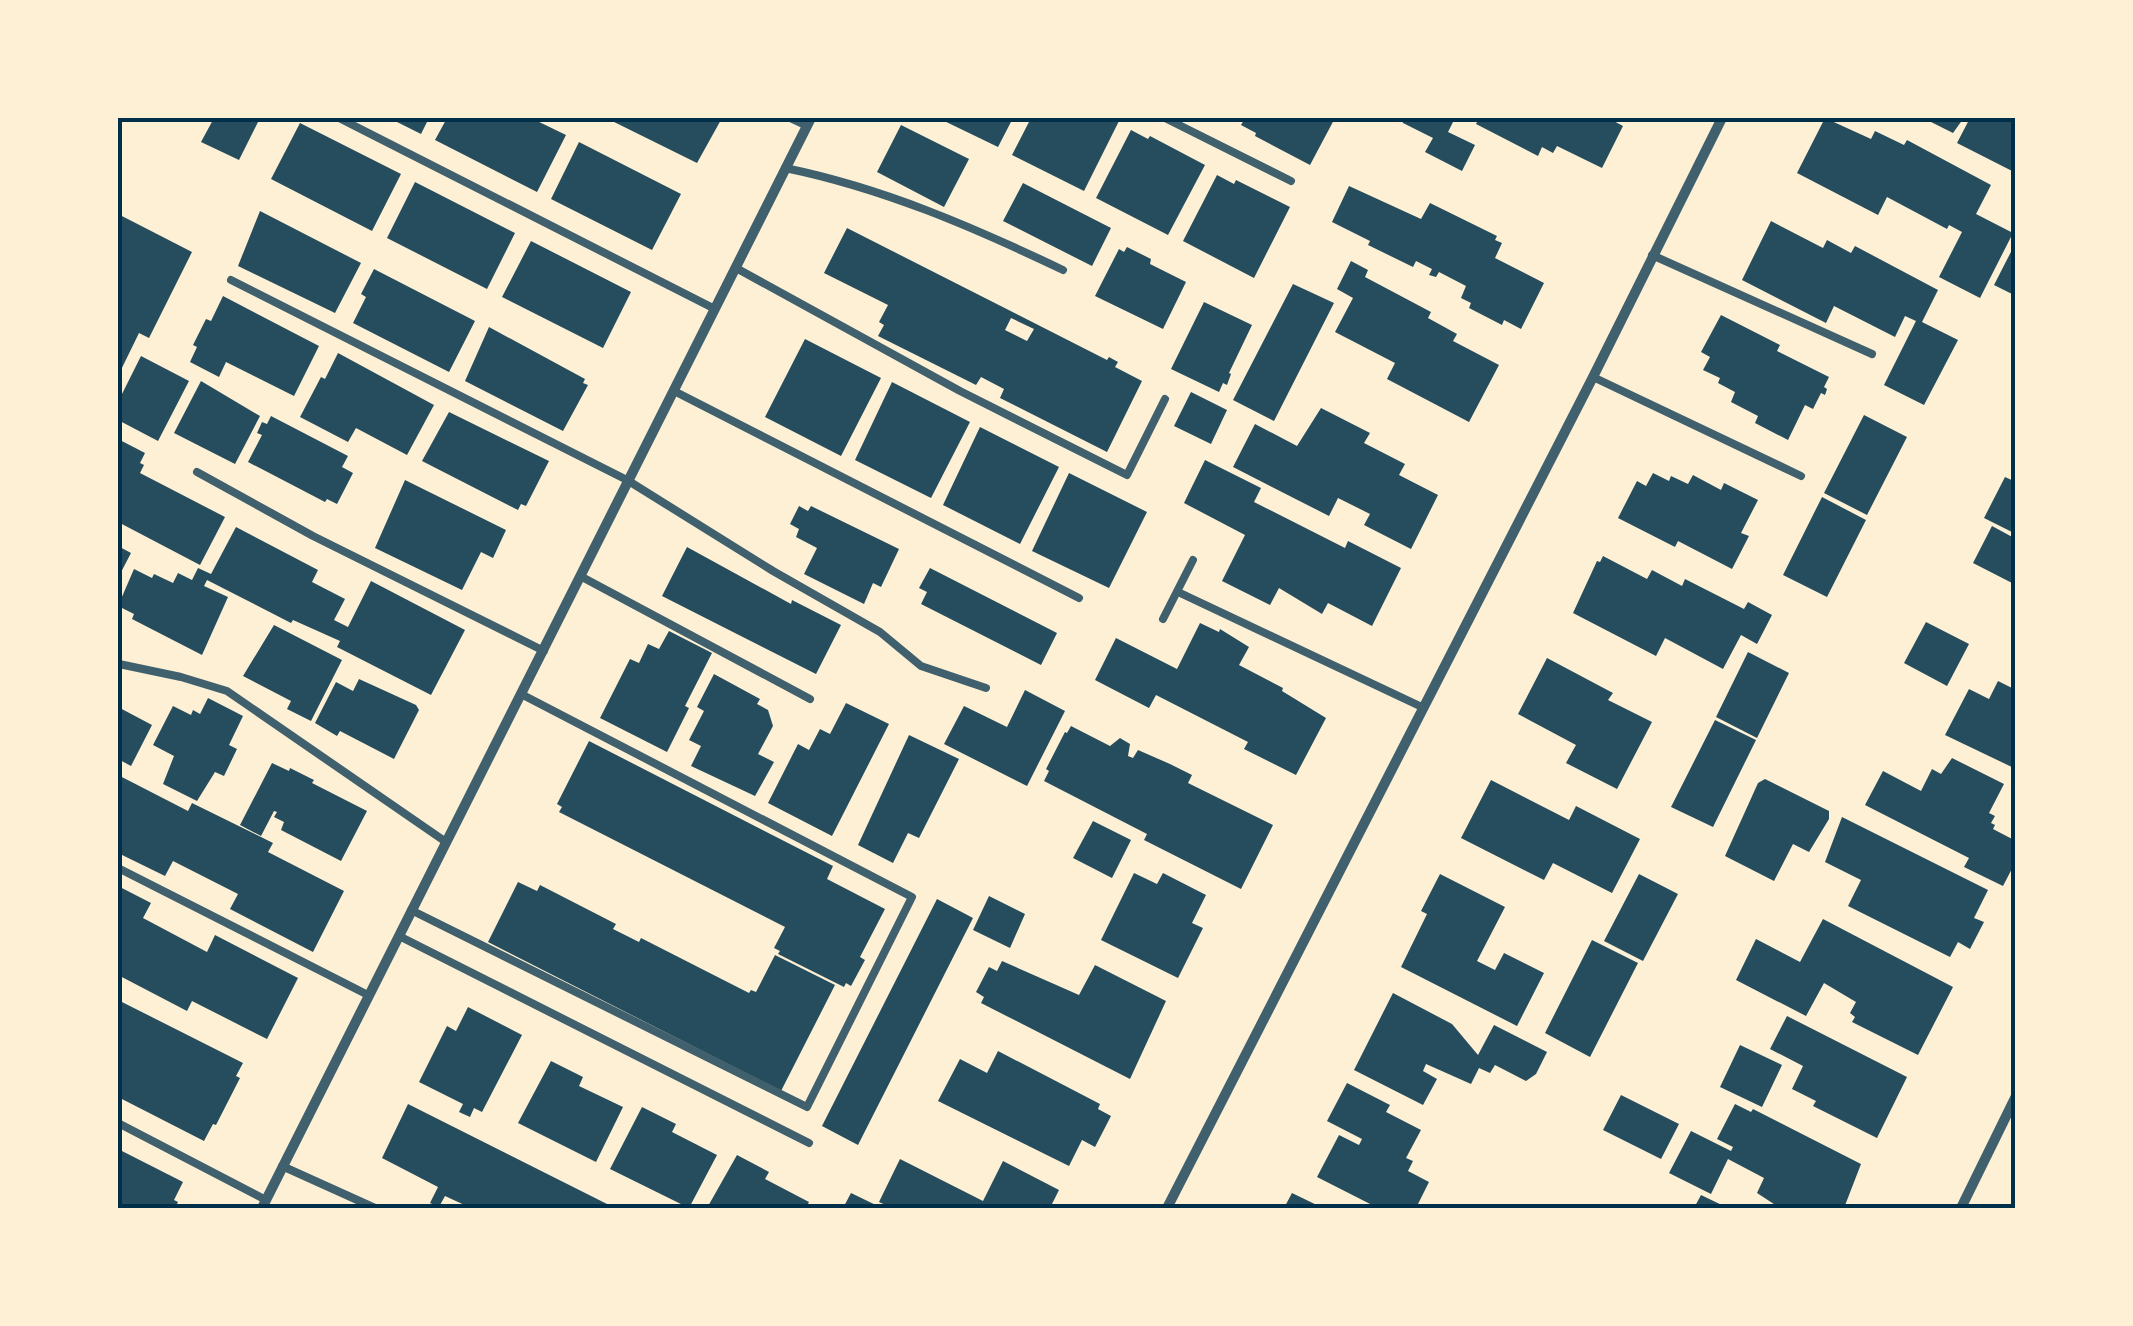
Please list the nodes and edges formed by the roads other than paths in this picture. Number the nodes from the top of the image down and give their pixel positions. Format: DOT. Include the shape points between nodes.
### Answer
graph roads {
  1 [pos="338,118"];
  2 [pos="790,118"];
  3 [pos="1165,118"];
  4 [pos="1722,118"];
  5 [pos="809,122"];
  6 [pos="785,168"];
  7 [pos="1290,180"];
  8 [pos="1652,255"];
  9 [pos="736,268"];
  10 [pos="1063,270"];
  11 [pos="232,280"];
  12 [pos="715,309"];
  13 [pos="1872,354"];
  14 [pos="1593,377"];
  15 [pos="674,390"];
  16 [pos="1166,399"];
  17 [pos="197,472"];
  18 [pos="1800,476"];
  19 [pos="627,480"];
  20 [pos="1194,560"];
  21 [pos="582,577"];
  22 [pos="1178,592"];
  23 [pos="1079,598"];
  24 [pos="1163,620"];
  25 [pos="544,650"];
  26 [pos="119,664"];
  27 [pos="986,688"];
  28 [pos="521,694"];
  29 [pos="810,699"];
  30 [pos="1424,708"];
  31 [pos="446,842"];
  32 [pos="118,868"];
  33 [pos="411,910"];
  34 [pos="399,936"];
  35 [pos="368,996"];
  36 [pos="2016,1096"];
  37 [pos="118,1122"];
  38 [pos="809,1142"];
  39 [pos="282,1166"];
  40 [pos="264,1204"];
  41 [pos="376,1208"];
  42 [pos="1167,1208"];
  43 [pos="1961,1208"];
  1 -- 12 [label="lane"];
  2 -- 5 [label="lane"];
  3 -- 7 [label="lane"];
  4 -- 8 [label="street"];
  5 -- 6 [label="street"];
  6 -- 9 [label="street"];
  6 -- 10 [label="lane" via="853,183 978,229"];
  8 -- 13 [label="lane"];
  8 -- 14 [label="street"];
  9 -- 12 [label="street"];
  9 -- 16 [label="lane" via="1128,475"];
  11 -- 19 [label="lane"];
  12 -- 15 [label="street"];
  14 -- 18 [label="lane"];
  14 -- 30 [label="street"];
  15 -- 19 [label="street"];
  15 -- 23 [label="lane"];
  17 -- 25 [label="lane"];
  19 -- 21 [label="street"];
  19 -- 27 [label="lane" via="880,632 921,666"];
  20 -- 22 [label="lane"];
  21 -- 25 [label="street"];
  21 -- 29 [label="lane"];
  22 -- 24 [label="lane"];
  22 -- 30 [label="lane"];
  25 -- 28 [label="street"];
  26 -- 31 [label="lane" via="227,691"];
  28 -- 31 [label="street"];
  28 -- 33 [label="lane" via="912,897 808,1108"];
  30 -- 42 [label="street"];
  31 -- 33 [label="street"];
  32 -- 35 [label="lane"];
  33 -- 34 [label="street"];
  34 -- 35 [label="street"];
  34 -- 38 [label="lane"];
  35 -- 39 [label="street"];
  36 -- 43 [label="street"];
  37 -- 40 [label="lane"];
  39 -- 40 [label="street"];
  39 -- 41 [label="lane"];
}
